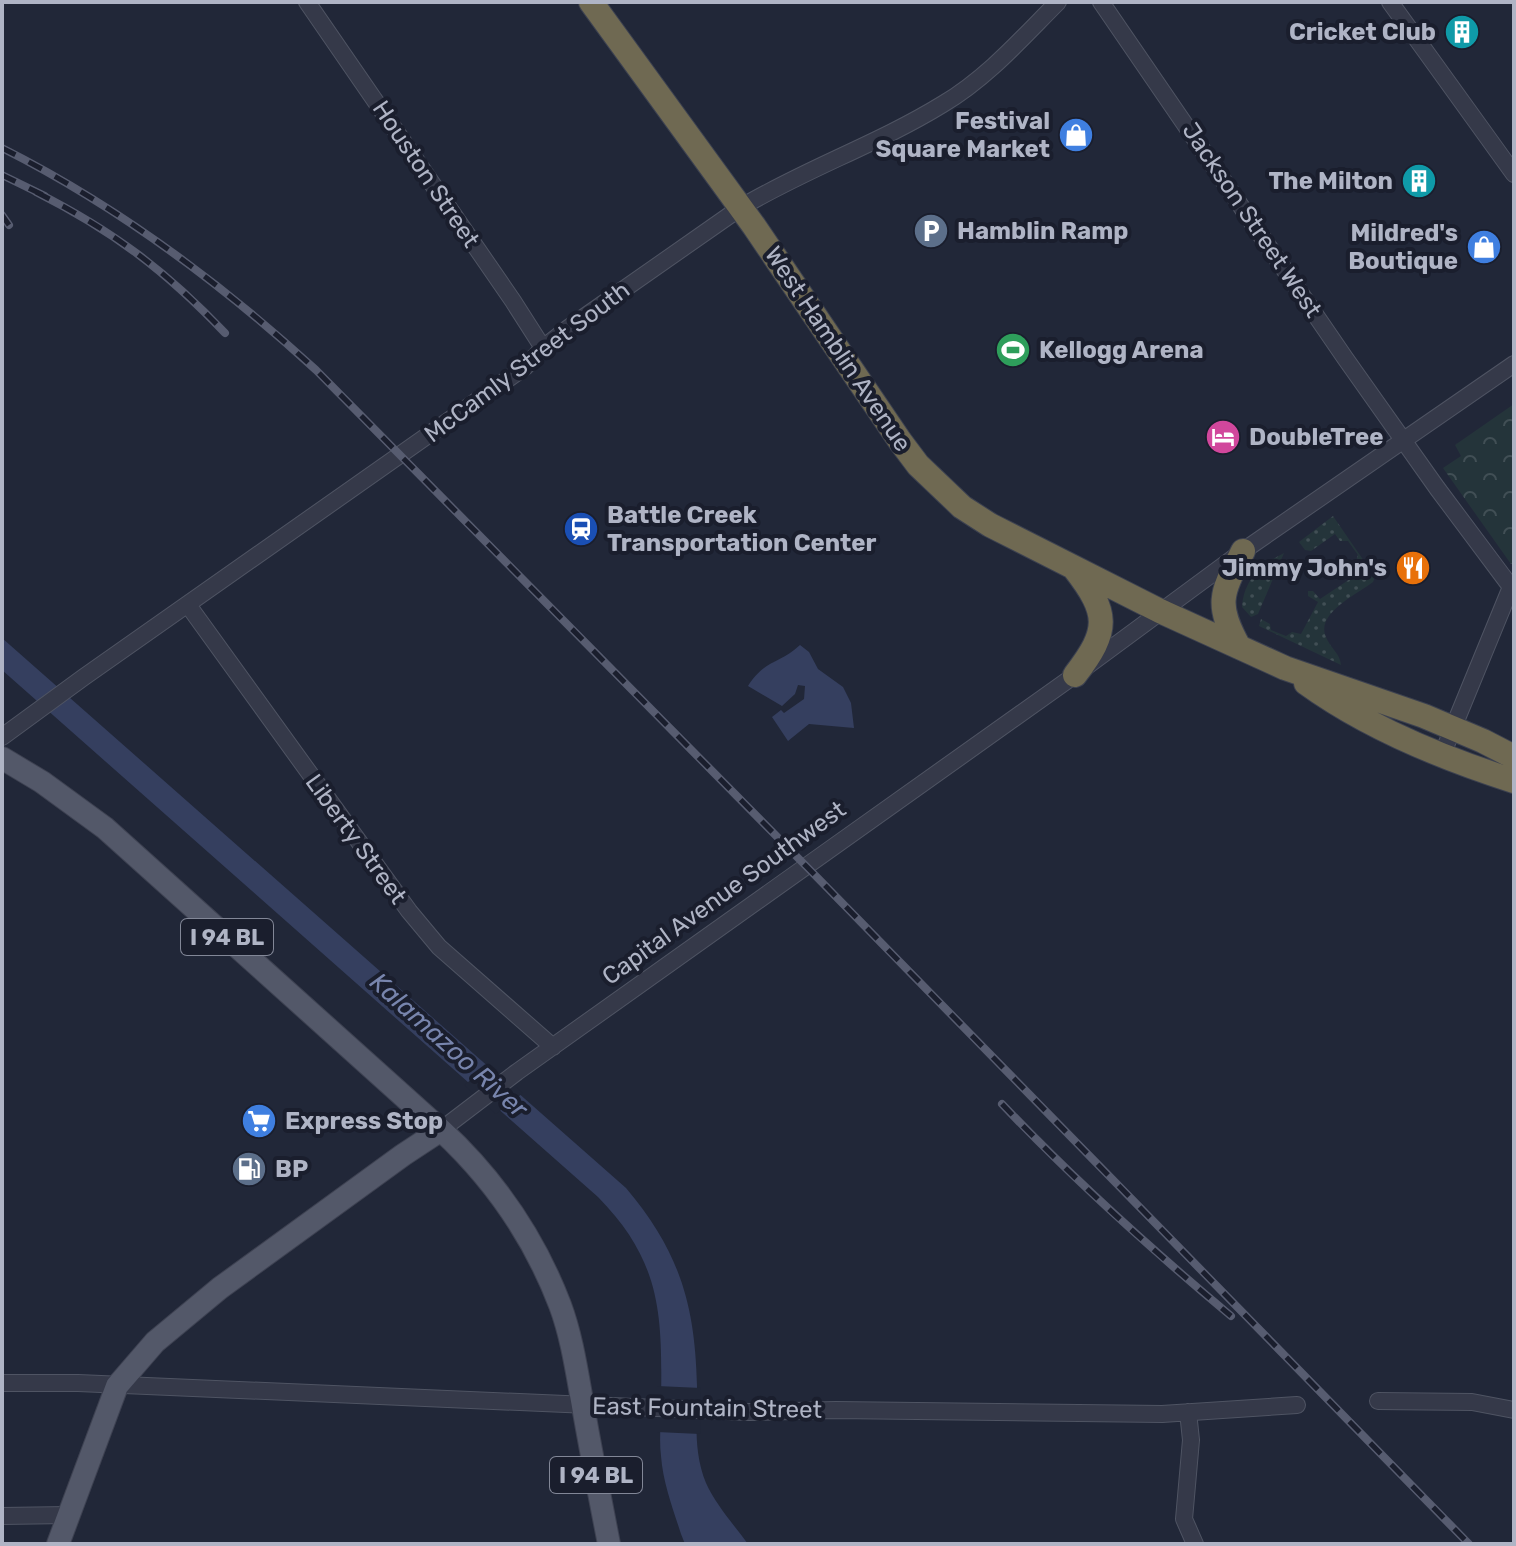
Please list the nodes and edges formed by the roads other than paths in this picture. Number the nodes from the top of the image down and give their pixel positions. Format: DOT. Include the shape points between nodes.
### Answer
graph roads {
  1 [pos="307,2"];
  2 [pos="591,2"];
  3 [pos="1058,2"];
  4 [pos="1101,2"];
  5 [pos="1390,2"];
  6 [pos="1514,174"];
  7 [pos="740,208"];
  8 [pos="543,348"];
  9 [pos="1514,364"];
  10 [pos="1402,438"];
  11 [pos="1243,551"];
  12 [pos="1073,566"];
  13 [pos="188,605"];
  14 [pos="1160,611"];
  15 [pos="1239,647"];
  16 [pos="1285,668"];
  17 [pos="1075,675"];
  18 [pos="1453,728"];
  19 [pos="2,737"];
  20 [pos="1442,755"];
  21 [pos="1514,757"];
  22 [pos="2,758"];
  23 [pos="1514,781"];
  24 [pos="553,1047"];
  25 [pos="441,1130"];
  26 [pos="2,1383"];
  27 [pos="117,1386"];
  28 [pos="1378,1401"];
  29 [pos="1512,1404"];
  30 [pos="1297,1405"];
  31 [pos="583,1406"];
  32 [pos="1188,1412"];
  33 [pos="68,1515"];
  34 [pos="2,1516"];
  35 [pos="58,1544"];
  36 [pos="609,1544"];
  37 [pos="1195,1544"];
  1 -- 8 [label="street, Houston Street"];
  2 -- 7 [label="highway, West Hamblin Avenue"];
  3 -- 7 [label="street, McCamly Street South" via="943,105"];
  4 -- 10 [label="street, Jackson Street West"];
  5 -- 6 [label="street"];
  7 -- 8 [label="street, McCamly Street South"];
  7 -- 12 [label="highway, West Hamblin Avenue" via="918,465 962,507"];
  8 -- 13 [label="street, McCamly Street South" via="525,367"];
  9 -- 10 [label="street, Capital Avenue Southwest"];
  10 -- 11 [label="street, Capital Avenue Southwest"];
  10 -- 18 [label="street, Jackson Street West" via="1511,587"];
  11 -- 14 [label="street, Capital Avenue Southwest"];
  11 -- 15 [label="highway" via="1223,597 1225,621"];
  12 -- 14 [label="highway, West Hamblin Avenue"];
  12 -- 17 [label="highway" via="1099,605 1101,624 1091,654"];
  13 -- 19 [label="street, McCamly Street South"];
  13 -- 24 [label="street, Liberty Street" via="409,911 439,947"];
  14 -- 15 [label="highway, West Hamblin Avenue"];
  14 -- 17 [label="street, Capital Avenue Southwest"];
  15 -- 16 [label="highway, West Hamblin Avenue"];
  16 -- 18 [label="highway"];
  16 -- 20 [label="highway" via="1335,704"];
  17 -- 24 [label="street, Capital Avenue Southwest"];
  18 -- 20 [label="street"];
  18 -- 21 [label="highway"];
  20 -- 23 [label="highway"];
  22 -- 25 [label="main road, I 94 BL" via="105,828"];
  24 -- 25 [label="street, Capital Avenue Southwest"];
  25 -- 27 [label="main road, Capital Avenue Southwest" via="220,1288 155,1342"];
  25 -- 31 [label="main road, I 94 BL" via="503,1197 532,1241 561,1307"];
  26 -- 27 [label="street, East Fountain Street"];
  27 -- 31 [label="street, East Fountain Street"];
  27 -- 33 [label="main road, Capital Avenue Southwest"];
  28 -- 29 [label="street"];
  30 -- 32 [label="street, East Fountain Street"];
  31 -- 32 [label="street, East Fountain Street"];
  31 -- 36 [label="main road, I 94 BL"];
  32 -- 37 [label="street" via="1191,1440 1184,1519"];
  33 -- 34 [label="street"];
  33 -- 35 [label="main road, Capital Avenue Southwest"];
}
